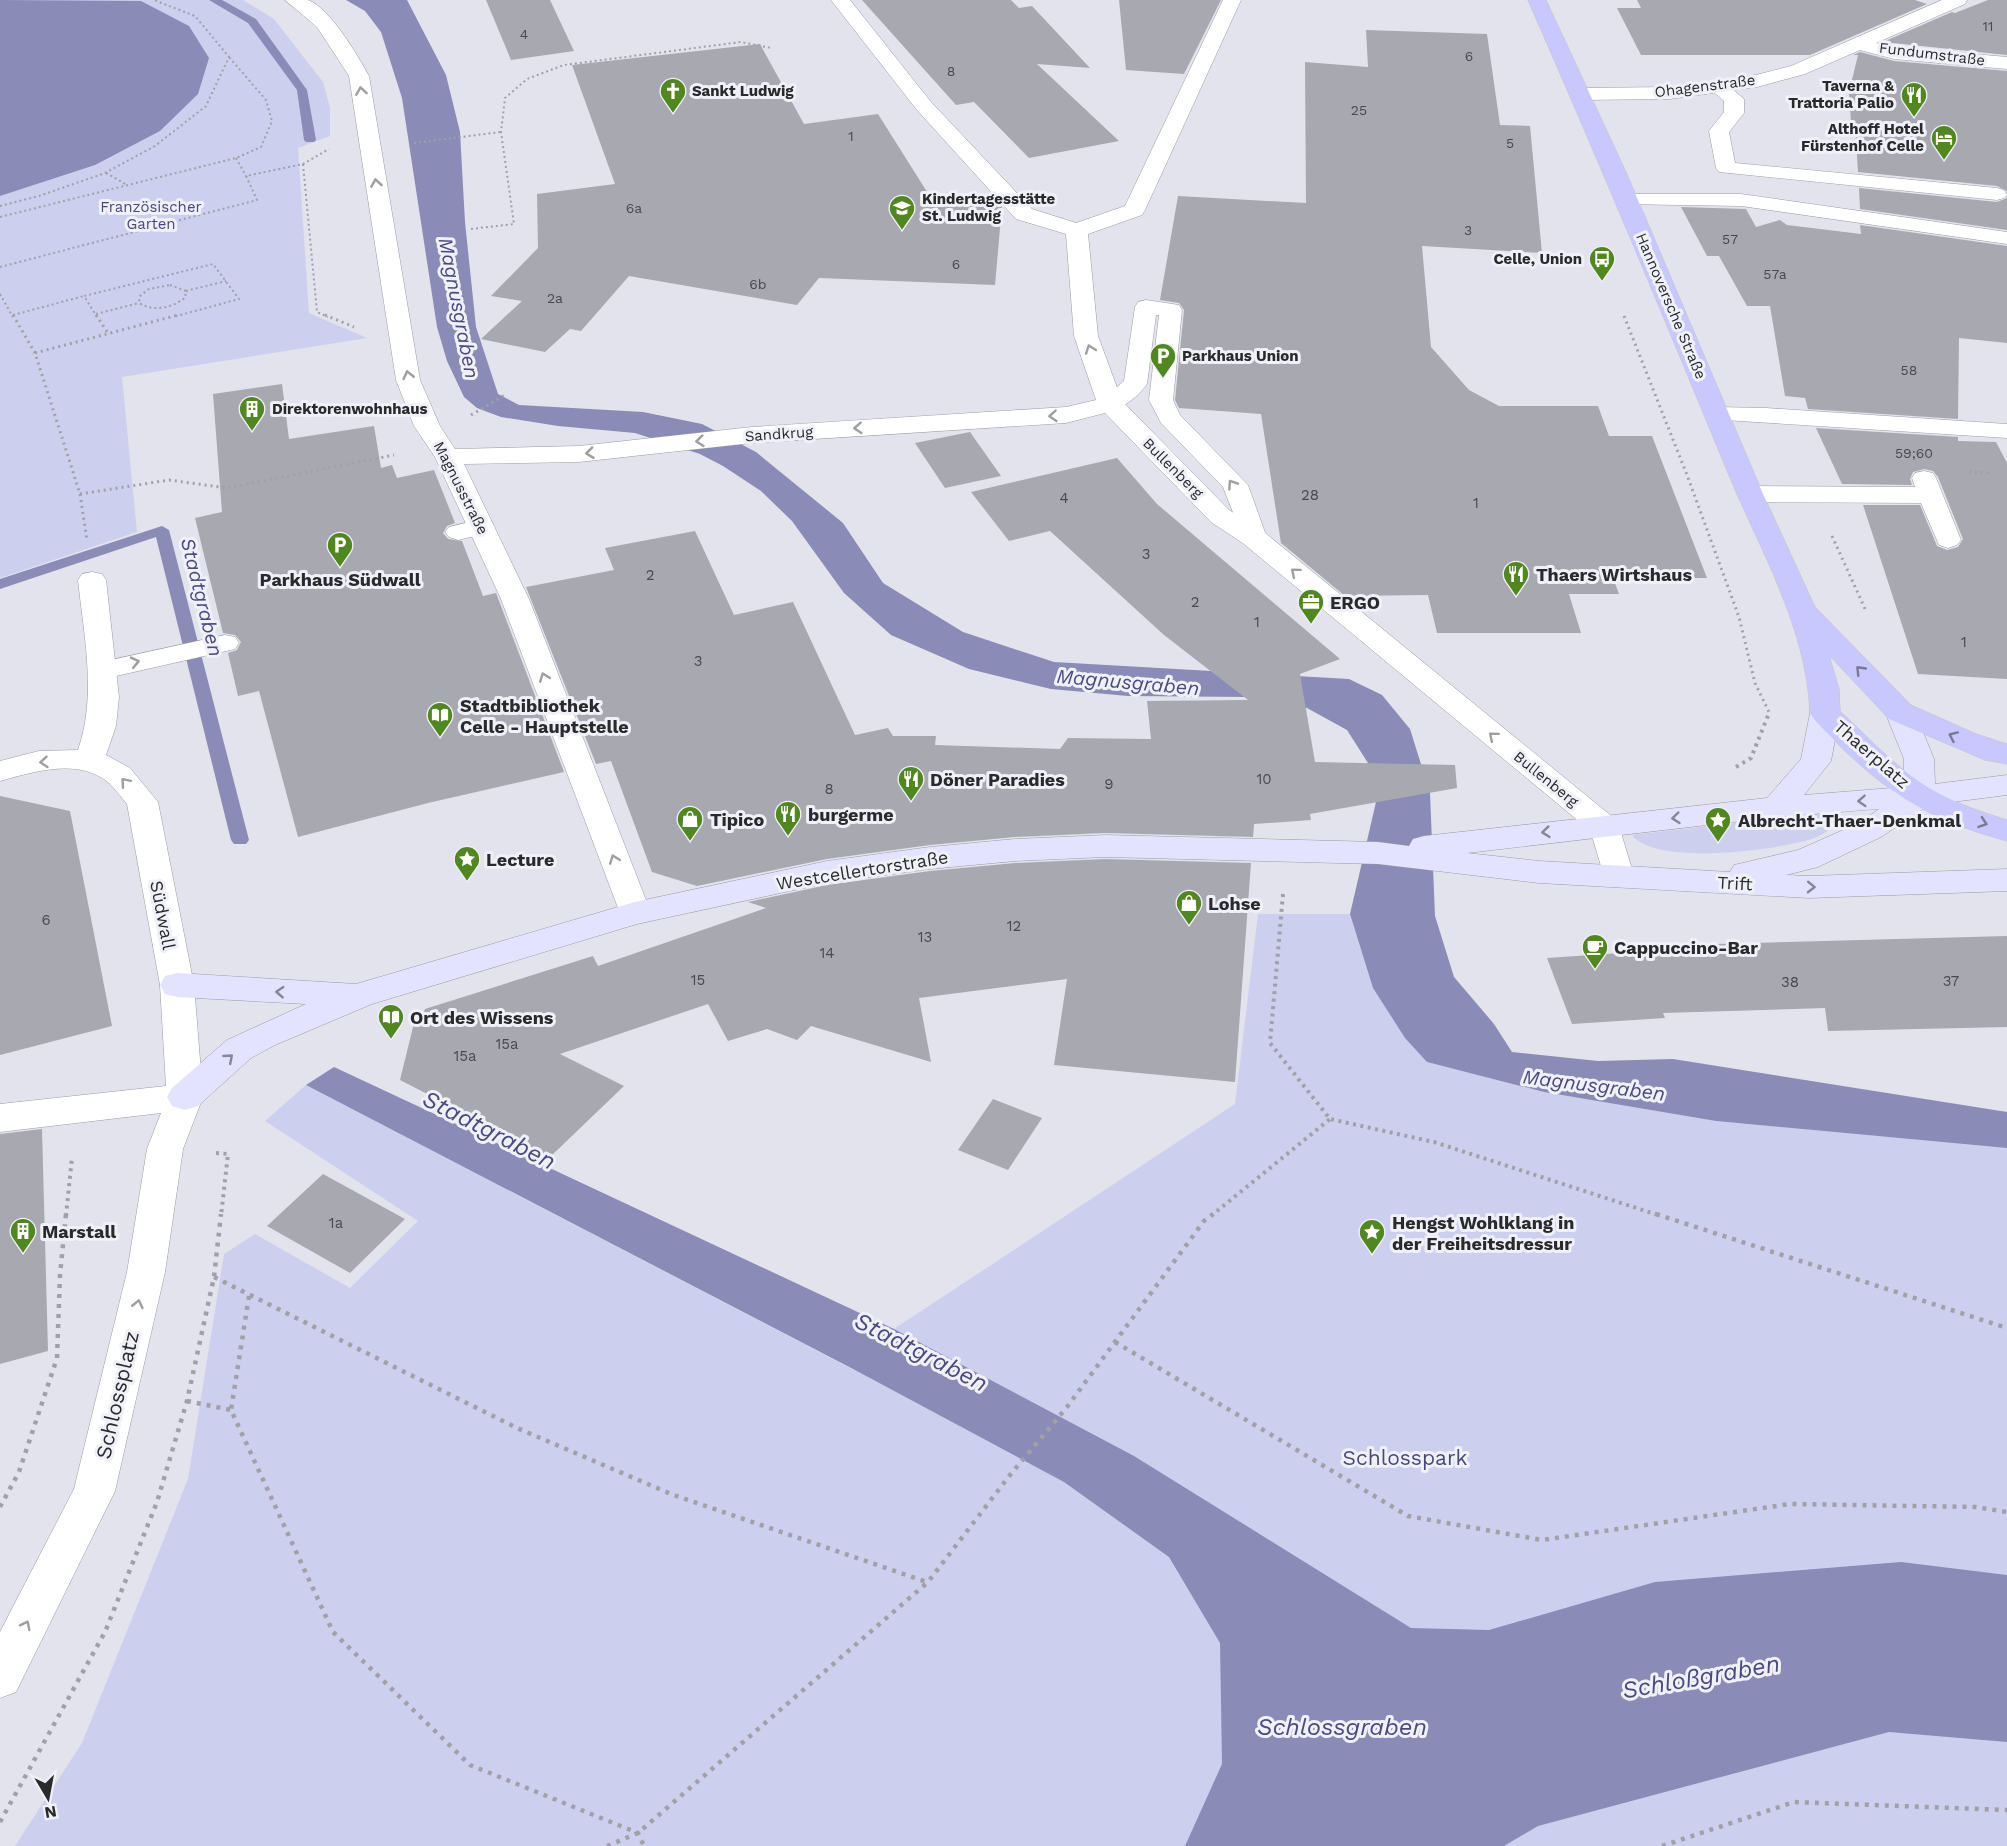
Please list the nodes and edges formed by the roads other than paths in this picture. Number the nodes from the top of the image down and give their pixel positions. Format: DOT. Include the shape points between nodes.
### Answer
graph roads {
  1 [pos="294,0"];
  2 [pos="840,0"];
  3 [pos="1232,0"];
  4 [pos="1537,0"];
  5 [pos="1958,0"];
  6 [pos="1858,44"];
  7 [pos="2007,63"];
  8 [pos="1719,88"];
  9 [pos="1580,94"];
  10 [pos="1997,194"];
  11 [pos="1626,200"];
  12 [pos="1077,230"];
  13 [pos="2007,238"];
  14 [pos="1110,404"];
  15 [pos="1716,414"];
  16 [pos="2007,431"];
  17 [pos="445,451"];
  18 [pos="1750,494"];
  19 [pos="1254,538"];
  20 [pos="1948,540"];
  21 [pos="92,580"];
  22 [pos="1803,612"];
  23 [pos="214,645"];
  24 [pos="103,670"];
  25 [pos="1900,712"];
  26 [pos="1825,713"];
  27 [pos="2007,754"];
  28 [pos="90,759"];
  29 [pos="0,771"];
  30 [pos="2007,785"];
  31 [pos="1920,796"];
  32 [pos="1776,807"];
  33 [pos="1604,826"];
  34 [pos="2007,831"];
  35 [pos="1462,852"];
  36 [pos="1619,876"];
  37 [pos="2007,880"];
  38 [pos="1711,881"];
  39 [pos="635,913"];
  40 [pos="177,985"];
  41 [pos="360,995"];
  42 [pos="185,1097"];
  43 [pos="0,1118"];
  44 [pos="0,1677"];
  17 -- 1 [label="street, Magnusstraße, one-way" via="427,426 408,380 359,76 339,40 309,8"];
  2 -- 12 [label="street" via="924,106 1024,214"];
  3 -- 12 [label="street" via="1134,210"];
  4 -- 9 [label="main road, Hannoversche Straße"];
  5 -- 6 [label="street, Ohagenstraße"];
  6 -- 7 [label="street, Fundumstraße" via="1894,53"];
  6 -- 8 [label="street, Ohagenstraße" via="1798,70"];
  8 -- 9 [label="street, Ohagenstraße"];
  8 -- 10 [label="lane" via="1734,99 1734,113 1719,131 1726,168"];
  9 -- 11 [label="main road, Hannoversche Straße"];
  11 -- 13 [label="lane" via="1741,200"];
  11 -- 15 [label="main road, Hannoversche Straße"];
  14 -- 12 [label="street, Bullenberg, one-way" via="1086,336"];
  14 -- 17 [label="street, Sandkrug, one-way" via="1066,415 752,435 579,454"];
  14 -- 19 [label="street, Bullenberg" via="1220,516"];
  19 -- 14 [label="lane, one-way" via="1235,485 1170,418 1161,400 1171,310 1146,307 1135,384"];
  15 -- 16 [label="lane"];
  15 -- 18 [label="main road, Hannoversche Straße"];
  39 -- 17 [label="street, Magnusstraße, one-way" via="515,599 470,530"];
  18 -- 20 [label="lane" via="1927,487"];
  18 -- 22 [label="main road, Hannoversche Straße"];
  33 -- 19 [label="street, Bullenberg, one-way"];
  21 -- 24 [label="street"];
  25 -- 22 [label="main road, Hannoversche Straße, one-way"];
  22 -- 26 [label="main road, Hannoversche Straße" via="1824,689"];
  24 -- 23 [label="lane, one-way"];
  24 -- 28 [label="street" via="101,726"];
  27 -- 25 [label="main road, one-way" via="1965,741"];
  25 -- 31 [label="street, Thaerplatz" via="1919,759"];
  26 -- 31 [label="main road, Thaerplatz" via="1875,761"];
  26 -- 32 [label="street, Thaerplatz" via="1816,761"];
  28 -- 29 [label="street, one-way" via="39,761"];
  40 -- 28 [label="street, Südwall, one-way" via="142,802 119,775"];
  30 -- 31 [label="street, Thaerplatz"];
  31 -- 32 [label="street, Thaerplatz, one-way"];
  31 -- 34 [label="main road, Thaerplatz, one-way"];
  31 -- 38 [label="street, Thaerplatz" via="1870,830 1807,859"];
  32 -- 33 [label="street, Thaerplatz, one-way"];
  33 -- 35 [label="street, Thaerplatz, one-way"];
  33 -- 36 [label="lane"];
  35 -- 36 [label="street, Trift" via="1539,872"];
  35 -- 39 [label="street, Westcellertorstraße" via="1334,853 1106,846 1015,850 827,872"];
  36 -- 38 [label="street, Trift"];
  38 -- 37 [label="street, Trift, one-way" via="1809,887"];
  39 -- 41 [label="street, Westcellertorstraße"];
  41 -- 40 [label="street, one-way"];
  40 -- 42 [label="street, Südwall"];
  42 -- 41 [label="street, one-way" via="239,1050 263,1036"];
  42 -- 43 [label="street"];
  44 -- 42 [label="street, Schlossplatz, one-way" via="94,1491 146,1272 165,1149"];
}
